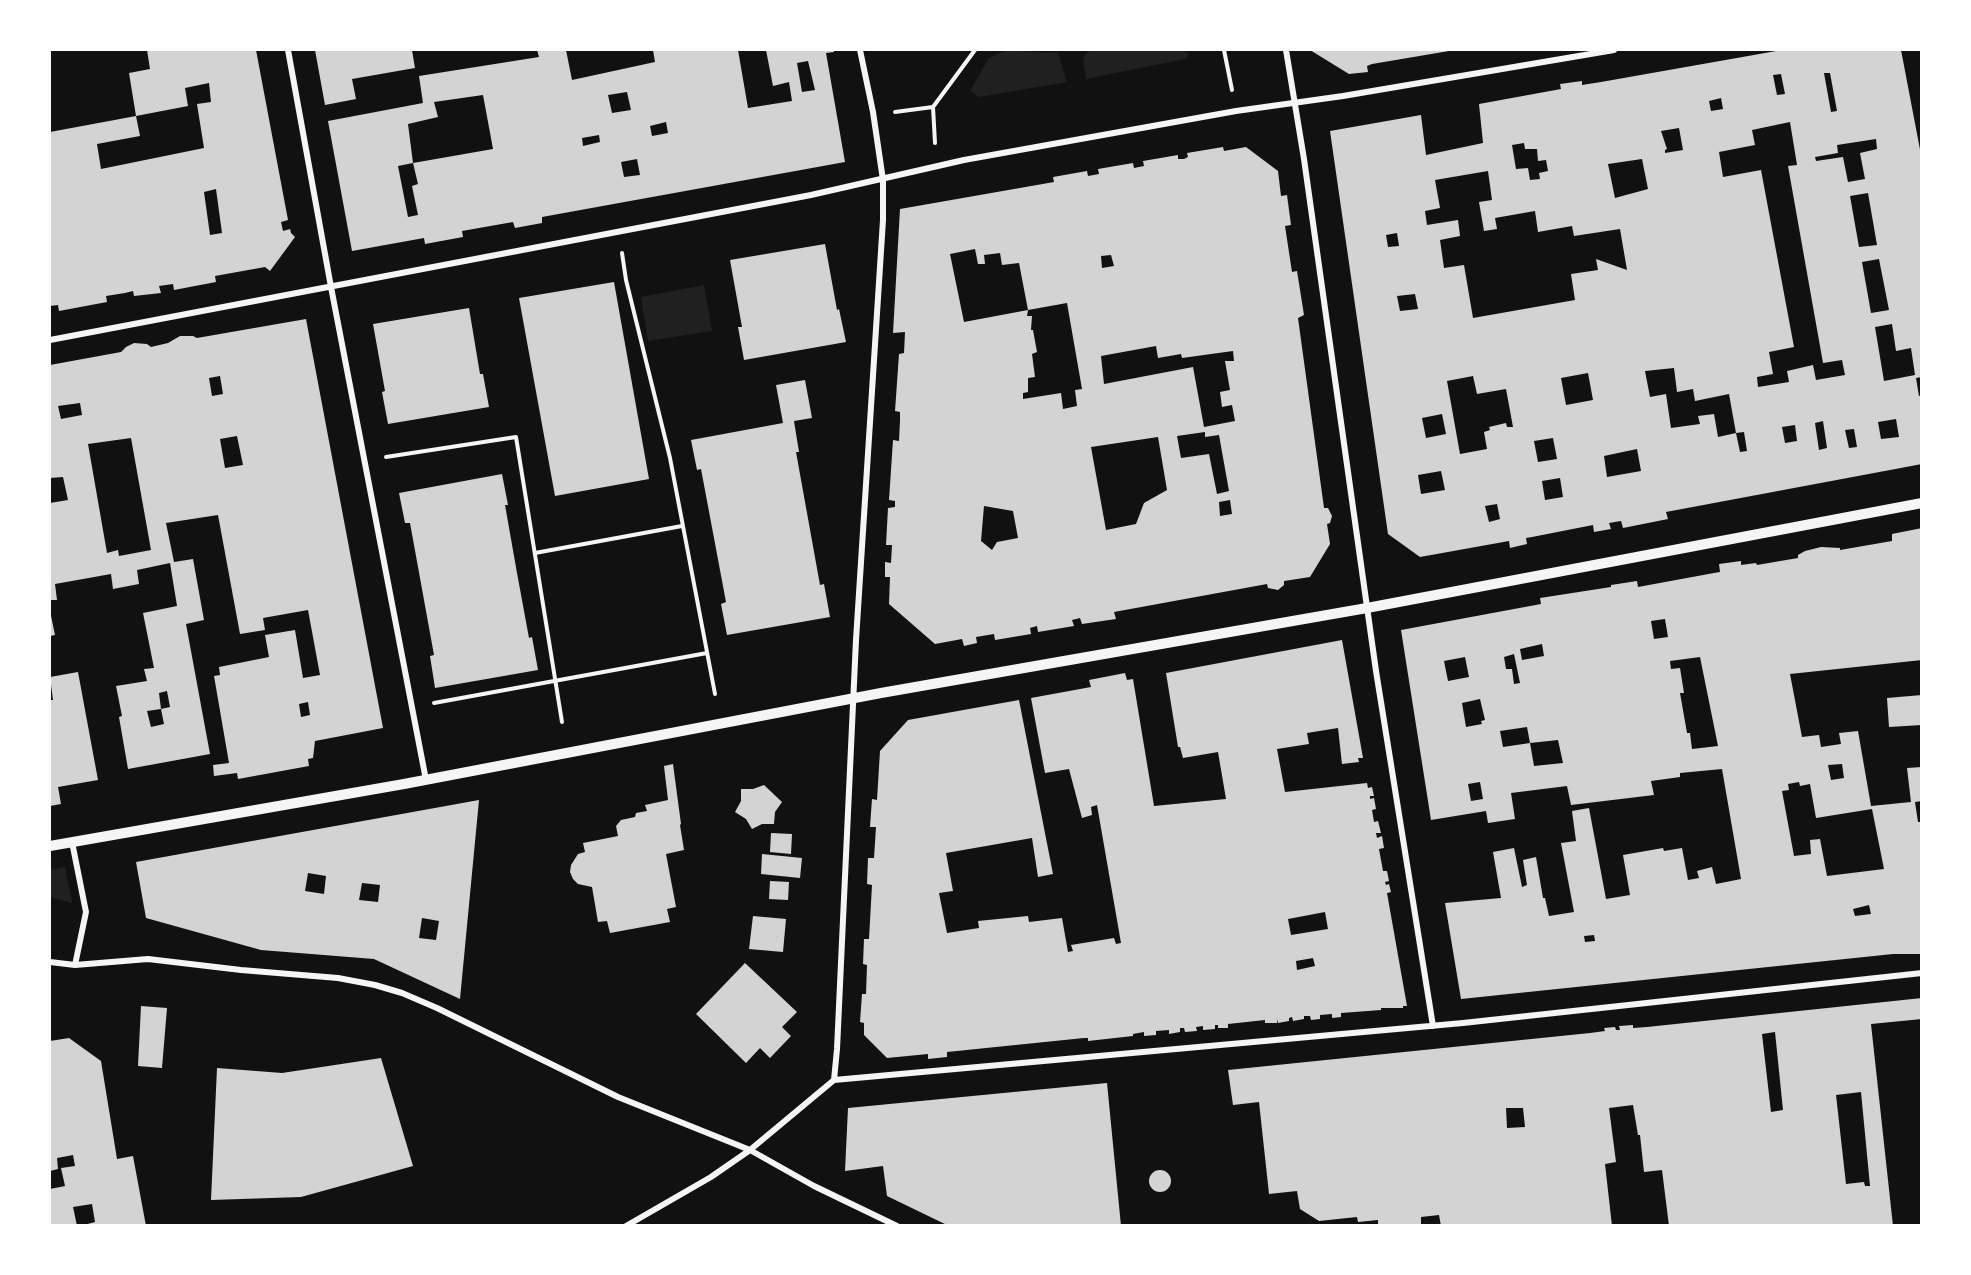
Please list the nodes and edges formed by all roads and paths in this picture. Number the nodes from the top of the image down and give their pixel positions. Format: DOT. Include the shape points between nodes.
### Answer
graph roads {
  1 [pos="288,50"];
  2 [pos="860,50"];
  3 [pos="975,50"];
  4 [pos="1224,50"];
  5 [pos="1286,50"];
  6 [pos="1614,50"];
  7 [pos="1296,102"];
  8 [pos="933,107"];
  9 [pos="1236,111"];
  10 [pos="873,112"];
  11 [pos="940,166"];
  12 [pos="882,180"];
  13 [pos="618,232"];
  14 [pos="331,287"];
  15 [pos="50,340"];
  16 [pos="365,461"];
  17 [pos="1922,503"];
  18 [pos="682,526"];
  19 [pos="535,553"];
  20 [pos="1367,608"];
  21 [pos="707,653"];
  22 [pos="556,681"];
  23 [pos="714,694"];
  24 [pos="854,699"];
  25 [pos="412,707"];
  26 [pos="562,722"];
  27 [pos="426,780"];
  28 [pos="72,842"];
  29 [pos="50,846"];
  30 [pos="50,962"];
  31 [pos="75,965"];
  32 [pos="1922,973"];
  33 [pos="1433,1026"];
  34 [pos="834,1080"];
  35 [pos="750,1150"];
  36 [pos="626,1226"];
  37 [pos="897,1226"];
  1 -- 14 [label="street"];
  2 -- 10 [label="street"];
  3 -- 8 [label="path"];
  4 -- 9 [label="path"];
  5 -- 7 [label="street"];
  6 -- 7 [label="street"];
  7 -- 9 [label="street"];
  7 -- 20 [label="street"];
  8 -- 10 [label="path"];
  8 -- 11 [label="path"];
  9 -- 11 [label="street"];
  10 -- 12 [label="street"];
  11 -- 12 [label="street"];
  12 -- 13 [label="street"];
  12 -- 24 [label="street" via="884,220"];
  13 -- 14 [label="street"];
  13 -- 18 [label="path"];
  14 -- 15 [label="street"];
  14 -- 16 [label="street"];
  16 -- 19 [label="path" via="516,437"];
  16 -- 25 [label="street"];
  17 -- 20 [label="street"];
  18 -- 19 [label="path"];
  18 -- 21 [label="path"];
  19 -- 22 [label="path"];
  20 -- 24 [label="street"];
  20 -- 33 [label="street"];
  21 -- 22 [label="path"];
  21 -- 23 [label="path"];
  22 -- 25 [label="path"];
  22 -- 26 [label="path"];
  24 -- 27 [label="street"];
  24 -- 34 [label="street"];
  25 -- 27 [label="street"];
  27 -- 28 [label="street"];
  28 -- 29 [label="street"];
  28 -- 31 [label="street" via="86,912"];
  30 -- 31 [label="street"];
  31 -- 35 [label="street" via="148,959 375,985 437,1008 618,1097"];
  32 -- 33 [label="street"];
  33 -- 34 [label="street"];
  34 -- 35 [label="street"];
  35 -- 36 [label="street"];
  35 -- 37 [label="street"];
}
